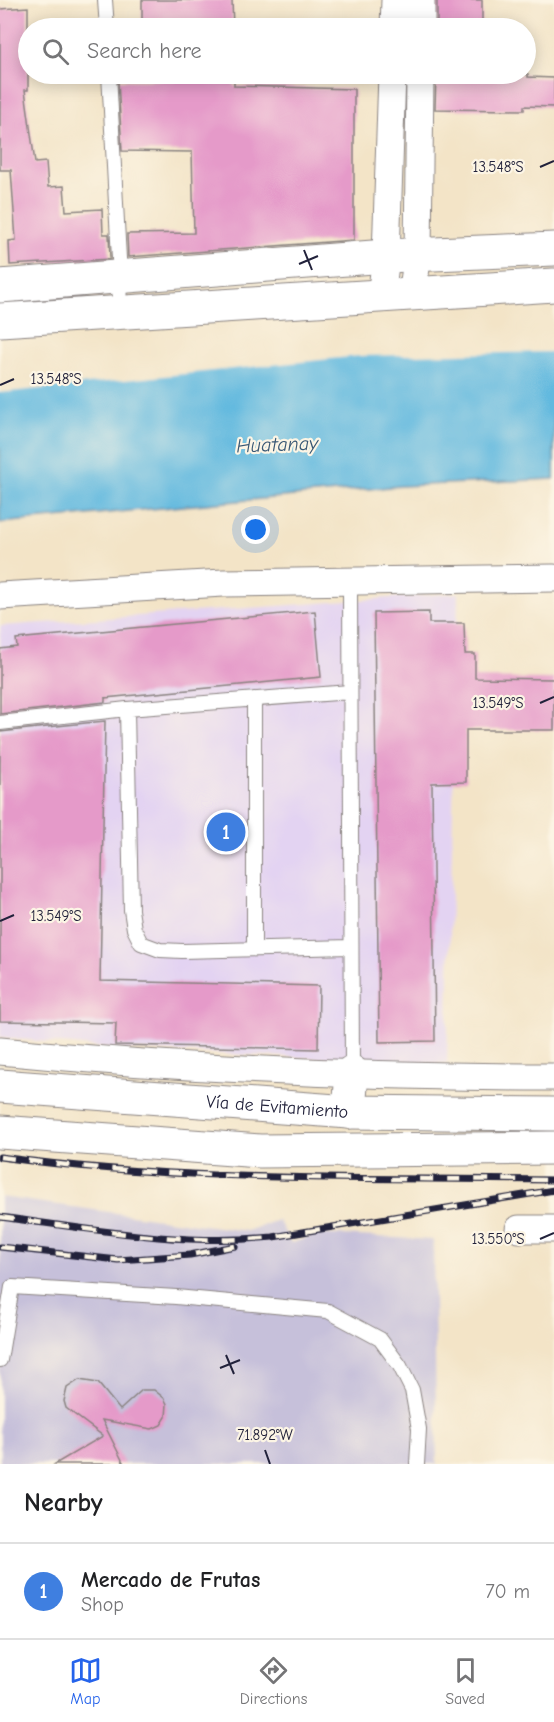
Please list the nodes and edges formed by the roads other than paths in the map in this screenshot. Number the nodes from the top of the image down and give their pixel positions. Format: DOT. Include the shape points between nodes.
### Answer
graph roads {
  1 [pos="105,0"];
  2 [pos="395,0"];
  3 [pos="421,0"];
  4 [pos="106,18"];
  5 [pos="394,18"];
  6 [pos="421,18"];
  7 [pos="110,84"];
  8 [pos="392,84"];
  9 [pos="420,84"];
  10 [pos="554,249"];
  11 [pos="418,254"];
  12 [pos="386,256"];
  13 [pos="120,277"];
  14 [pos="554,285"];
  15 [pos="0,286"];
  16 [pos="396,296"];
  17 [pos="119,312"];
  18 [pos="0,320"];
  19 [pos="554,578"];
  20 [pos="350,581"];
  21 [pos="0,596"];
  22 [pos="350,692"];
  23 [pos="254,699"];
  24 [pos="127,709"];
  25 [pos="0,723"];
  26 [pos="351,947"];
  27 [pos="254,949"];
  28 [pos="0,1051"];
  29 [pos="352,1072"];
  30 [pos="554,1077"];
  31 [pos="0,1086"];
  32 [pos="349,1112"];
  33 [pos="554,1114"];
  34 [pos="0,1132"];
  35 [pos="554,1148"];
  36 [pos="519,1229"];
  37 [pos="554,1229"];
  38 [pos="0,1360"];
  39 [pos="417,1464"];
  1 -- 4 [label="lane"];
  2 -- 5 [label="street"];
  3 -- 6 [label="street"];
  7 -- 13 [label="lane"];
  8 -- 12 [label="street"];
  9 -- 11 [label="street"];
  10 -- 11 [label="main road"];
  11 -- 12 [label="main road"];
  11 -- 16 [label="street"];
  12 -- 13 [label="main road"];
  12 -- 16 [label="street"];
  13 -- 15 [label="main road"];
  13 -- 17 [label="lane"];
  14 -- 16 [label="main road"];
  16 -- 17 [label="main road"];
  17 -- 18 [label="main road"];
  19 -- 20 [label="street"];
  20 -- 21 [label="street" via="223,583"];
  20 -- 22 [label="lane"];
  22 -- 23 [label="lane"];
  22 -- 26 [label="lane"];
  23 -- 24 [label="lane"];
  23 -- 27 [label="lane"];
  24 -- 25 [label="lane"];
  24 -- 27 [label="lane" via="131,910 141,943 160,950"];
  26 -- 27 [label="lane"];
  26 -- 29 [label="lane"];
  28 -- 29 [label="street" via="106,1061"];
  29 -- 30 [label="street"];
  29 -- 32 [label="main road"];
  31 -- 32 [label="main road, Vía de Evitamiento"];
  32 -- 33 [label="main road, Vía de Evitamiento"];
  34 -- 35 [label="main road" via="260,1151"];
  36 -- 37 [label="street"];
  38 -- 39 [label="lane" via="12,1287 328,1311 380,1339 400,1366 412,1390 418,1429"];
}
